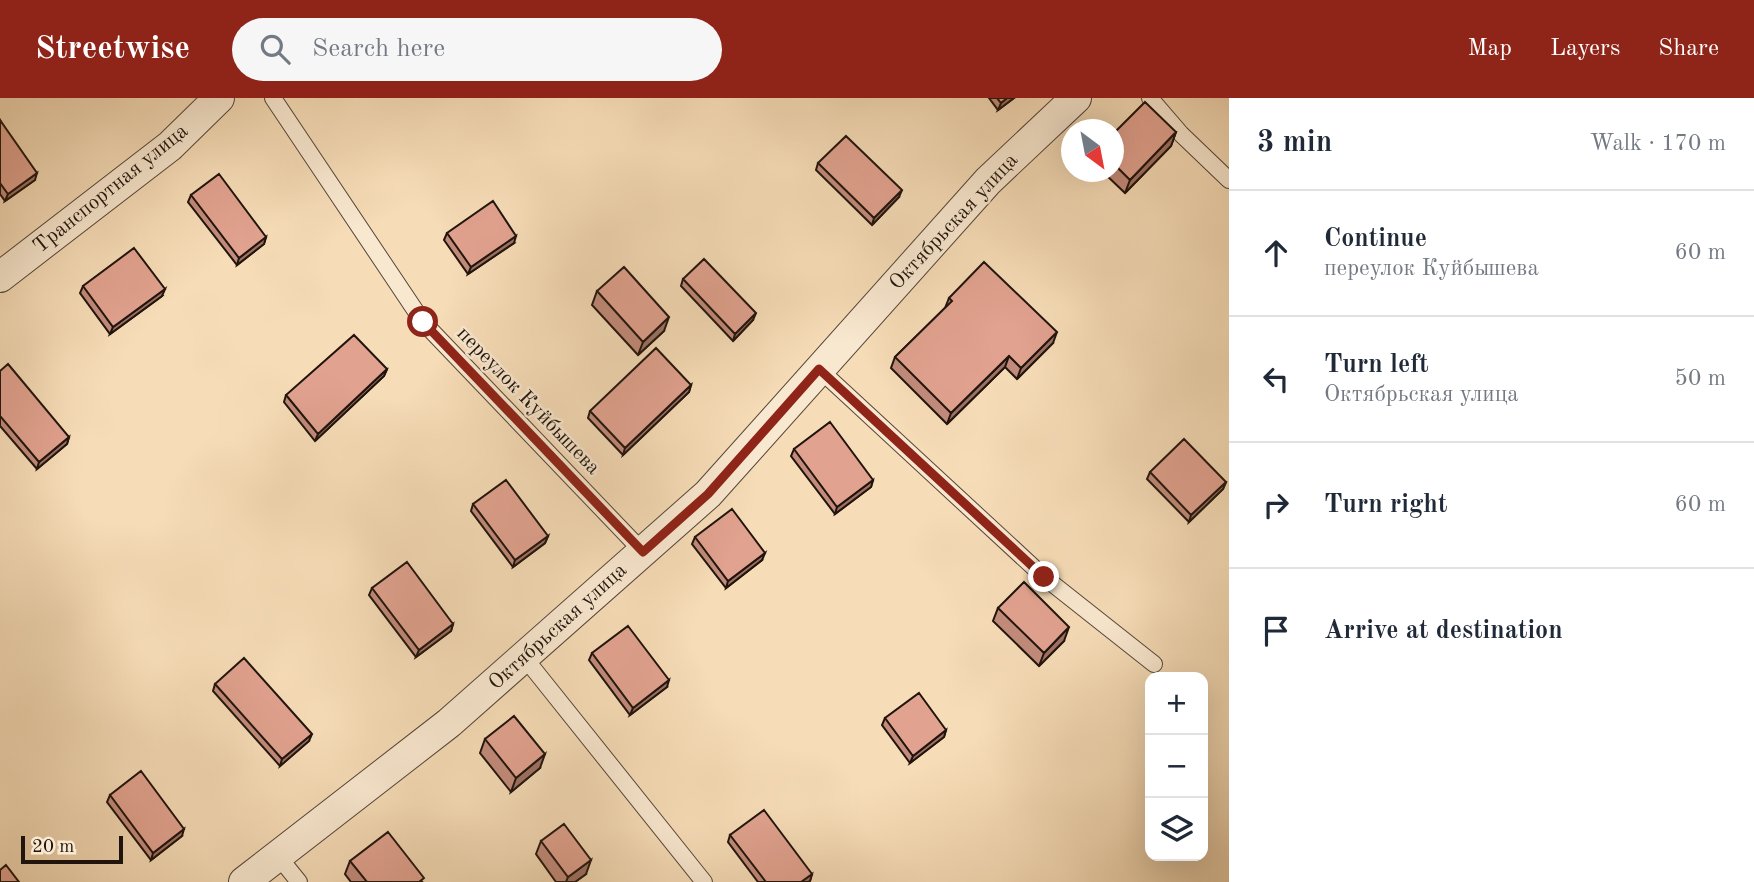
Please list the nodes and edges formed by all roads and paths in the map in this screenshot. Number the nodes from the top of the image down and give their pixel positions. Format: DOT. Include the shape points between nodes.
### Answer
graph roads {
  1 [pos="219,98"];
  2 [pos="273,98"];
  3 [pos="1076,98"];
  4 [pos="1150,98"];
  5 [pos="1229,180"];
  6 [pos="0,277"];
  7 [pos="819,369"];
  8 [pos="643,552"];
  9 [pos="524,657"];
  10 [pos="1154,664"];
  11 [pos="278,856"];
  12 [pos="244,882"];
  13 [pos="299,882"];
  14 [pos="704,882"];
  1 -- 6 [label="street, Транспортная улица" via="170,146"];
  2 -- 8 [label="lane, переулок Куйбышева" via="423,322"];
  3 -- 7 [label="street, Октябрьская улица" via="988,181"];
  4 -- 5 [label="lane"];
  7 -- 8 [label="street, Октябрьская улица" via="708,494"];
  7 -- 10 [label="lane" via="1044,577"];
  8 -- 9 [label="street, Октябрьская улица"];
  9 -- 11 [label="street, Октябрьская улица" via="449,723"];
  9 -- 14 [label="lane"];
  11 -- 12 [label="street, Октябрьская улица"];
  11 -- 13 [label="lane"];
}
